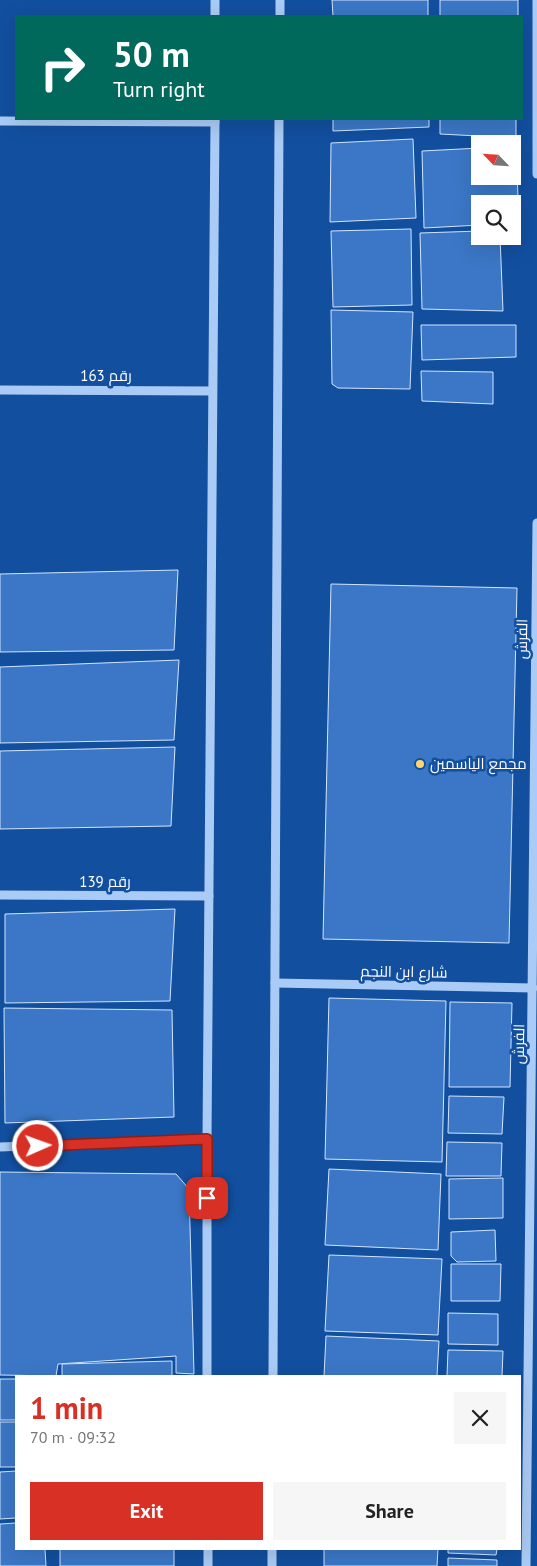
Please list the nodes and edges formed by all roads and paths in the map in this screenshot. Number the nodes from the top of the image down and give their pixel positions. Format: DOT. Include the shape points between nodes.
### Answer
graph roads {
  1 [pos="216,0"];
  2 [pos="280,0"];
  3 [pos="537,0"];
  4 [pos="215,15"];
  5 [pos="280,15"];
  6 [pos="279,120"];
  7 [pos="0,121"];
  8 [pos="215,121"];
  9 [pos="537,174"];
  10 [pos="0,390"];
  11 [pos="212,391"];
  12 [pos="537,523"];
  13 [pos="537,584"];
  14 [pos="536,776"];
  15 [pos="0,895"];
  16 [pos="209,896"];
  17 [pos="535,926"];
  18 [pos="275,983"];
  19 [pos="533,988"];
  20 [pos="207,1139"];
  21 [pos="0,1147"];
  22 [pos="207,1375"];
  23 [pos="273,1375"];
  24 [pos="208,1550"];
  25 [pos="272,1550"];
  26 [pos="208,1566"];
  27 [pos="272,1566"];
  28 [pos="526,1566"];
  1 -- 4 [label="street"];
  2 -- 5 [label="street"];
  3 -- 9 [label="street"];
  6 -- 18 [label="street"];
  7 -- 8 [label="street"];
  8 -- 11 [label="street"];
  10 -- 11 [label="street, رقم 163"];
  11 -- 16 [label="street"];
  12 -- 13 [label="street, الفرش"];
  13 -- 14 [label="street, الفرش"];
  14 -- 17 [label="street, الفرش"];
  15 -- 16 [label="street, رقم 139"];
  16 -- 20 [label="street"];
  17 -- 19 [label="street, الفرش"];
  18 -- 19 [label="street, شارع ابن النجم"];
  18 -- 23 [label="street"];
  19 -- 28 [label="street, الفرش"];
  20 -- 21 [label="street"];
  20 -- 22 [label="street"];
  24 -- 26 [label="street"];
  25 -- 27 [label="street"];
}
